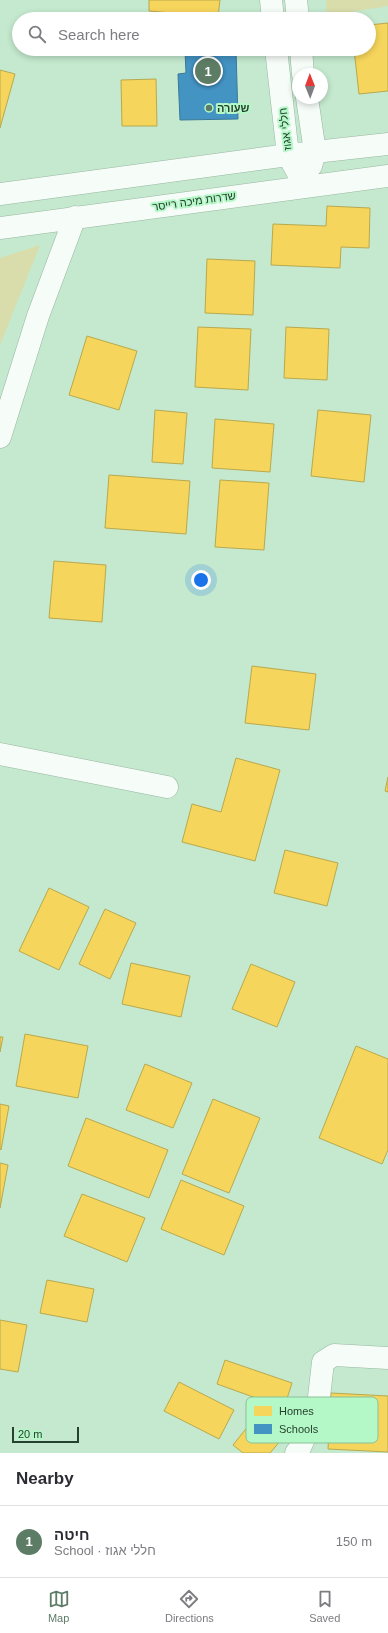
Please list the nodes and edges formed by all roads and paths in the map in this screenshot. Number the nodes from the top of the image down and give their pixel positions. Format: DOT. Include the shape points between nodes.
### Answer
graph roads {
  1 [pos="271,0"];
  2 [pos="296,0"];
  3 [pos="272,12"];
  4 [pos="297,12"];
  5 [pos="277,56"];
  6 [pos="301,56"];
  7 [pos="302,68"];
  8 [pos="308,104"];
  9 [pos="388,144"];
  10 [pos="315,152"];
  11 [pos="288,155"];
  12 [pos="388,176"];
  13 [pos="304,186"];
  14 [pos="0,194"];
  15 [pos="76,217"];
  16 [pos="0,228"];
  17 [pos="0,437"];
  18 [pos="0,754"];
  19 [pos="167,787"];
  20 [pos="388,1358"];
  21 [pos="319,1397"];
  22 [pos="302,1443"];
  23 [pos="296,1453"];
  1 -- 3 [label="street"];
  2 -- 4 [label="street"];
  5 -- 11 [label="street, חללי אגוז"];
  6 -- 7 [label="street"];
  8 -- 10 [label="street"];
  9 -- 10 [label="street"];
  10 -- 11 [label="street"];
  10 -- 13 [label="street"];
  11 -- 13 [label="street, חללי אגוז"];
  11 -- 14 [label="street"];
  12 -- 13 [label="street, שדרות מיכה רייסר"];
  13 -- 15 [label="street, שדרות מיכה רייסר"];
  15 -- 16 [label="street, שדרות מיכה רייסר"];
  15 -- 17 [label="street" via="38,316"];
  18 -- 19 [label="street"];
  20 -- 21 [label="street" via="334,1354 323,1362"];
  22 -- 23 [label="street"];
}
